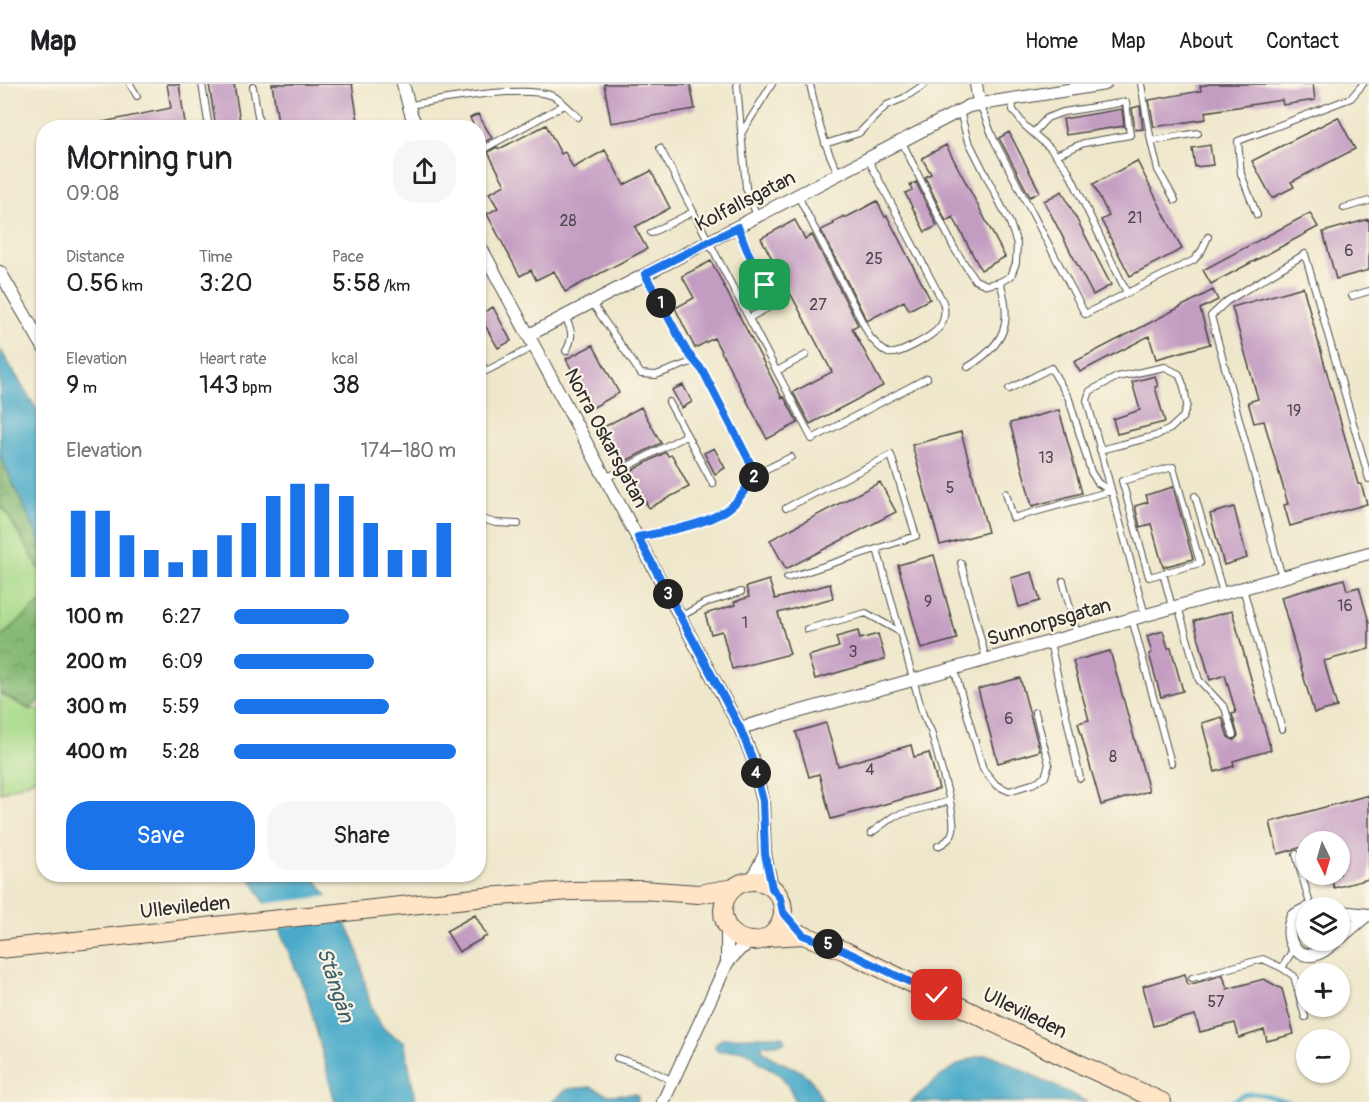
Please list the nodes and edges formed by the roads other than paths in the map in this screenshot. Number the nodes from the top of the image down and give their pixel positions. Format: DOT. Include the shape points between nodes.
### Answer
graph roads {
  1 [pos="130,84"];
  2 [pos="202,84"];
  3 [pos="404,84"];
  4 [pos="737,84"];
  5 [pos="772,84"];
  6 [pos="810,84"];
  7 [pos="925,84"];
  8 [pos="976,84"];
  9 [pos="1104,84"];
  10 [pos="1141,84"];
  11 [pos="1363,84"];
  12 [pos="254,87"];
  13 [pos="137,96"];
  14 [pos="1011,98"];
  15 [pos="979,103"];
  16 [pos="408,105"];
  17 [pos="564,105"];
  18 [pos="960,110"];
  19 [pos="578,117"];
  20 [pos="208,120"];
  21 [pos="259,120"];
  22 [pos="414,120"];
  23 [pos="1033,133"];
  24 [pos="1198,134"];
  25 [pos="741,135"];
  26 [pos="901,141"];
  27 [pos="1151,141"];
  28 [pos="825,144"];
  29 [pos="486,148"];
  30 [pos="660,148"];
  31 [pos="1056,155"];
  32 [pos="868,159"];
  33 [pos="839,174"];
  34 [pos="798,196"];
  35 [pos="1174,200"];
  36 [pos="1369,201"];
  37 [pos="1344,208"];
  38 [pos="693,212"];
  39 [pos="1257,215"];
  40 [pos="758,217"];
  41 [pos="738,227"];
  42 [pos="651,233"];
  43 [pos="1208,237"];
  44 [pos="709,242"];
  45 [pos="486,257"];
  46 [pos="0,272"];
  47 [pos="645,274"];
  48 [pos="1000,282"];
  49 [pos="765,285"];
  50 [pos="1369,291"];
  51 [pos="1127,293"];
  52 [pos="1352,296"];
  53 [pos="592,303"];
  54 [pos="777,303"];
  55 [pos="565,316"];
  56 [pos="749,318"];
  57 [pos="36,334"];
  58 [pos="529,335"];
  59 [pos="535,346"];
  60 [pos="566,351"];
  61 [pos="806,355"];
  62 [pos="694,361"];
  63 [pos="968,367"];
  64 [pos="486,371"];
  65 [pos="777,371"];
  66 [pos="927,378"];
  67 [pos="1009,389"];
  68 [pos="669,402"];
  69 [pos="687,435"];
  70 [pos="1100,450"];
  71 [pos="791,457"];
  72 [pos="756,474"];
  73 [pos="606,478"];
  74 [pos="1369,478"];
  75 [pos="712,484"];
  76 [pos="1111,491"];
  77 [pos="1006,493"];
  78 [pos="1195,496"];
  79 [pos="786,508"];
  80 [pos="486,520"];
  81 [pos="518,524"];
  82 [pos="638,537"];
  83 [pos="877,549"];
  84 [pos="1369,553"];
  85 [pos="961,563"];
  86 [pos="1163,573"];
  87 [pos="1282,577"];
  88 [pos="787,578"];
  89 [pos="1063,581"];
  90 [pos="1243,588"];
  91 [pos="741,592"];
  92 [pos="1223,594"];
  93 [pos="1175,607"];
  94 [pos="1145,615"];
  95 [pos="680,617"];
  96 [pos="1132,619"];
  97 [pos="807,629"];
  98 [pos="901,633"];
  99 [pos="1077,634"];
  100 [pos="1049,642"];
  101 [pos="987,659"];
  102 [pos="954,669"];
  103 [pos="914,680"];
  104 [pos="1035,712"];
  105 [pos="740,728"];
  106 [pos="1282,729"];
  107 [pos="1233,735"];
  108 [pos="1171,763"];
  109 [pos="1080,778"];
  110 [pos="950,801"];
  111 [pos="871,832"];
  112 [pos="938,846"];
  113 [pos="765,854"];
  114 [pos="751,881"];
  115 [pos="734,888"];
  116 [pos="772,888"];
  117 [pos="698,894"];
  118 [pos="783,912"];
  119 [pos="1350,913"];
  120 [pos="1296,914"];
  121 [pos="1368,916"];
  122 [pos="725,920"];
  123 [pos="1350,930"];
  124 [pos="803,935"];
  125 [pos="760,939"];
  126 [pos="1294,948"];
  127 [pos="0,949"];
  128 [pos="1300,951"];
  129 [pos="1322,951"];
  130 [pos="727,963"];
  131 [pos="1282,968"];
  132 [pos="1192,978"];
  133 [pos="1296,983"];
  134 [pos="617,1058"];
  135 [pos="673,1081"];
  136 [pos="663,1102"];
  137 [pos="1162,1102"];
  1 -- 13 [label="lane"];
  2 -- 20 [label="lane"];
  3 -- 16 [label="street"];
  4 -- 25 [label="lane"];
  5 -- 25 [label="lane"];
  6 -- 28 [label="lane"];
  7 -- 28 [label="lane" via="887,105 859,133"];
  8 -- 15 [label="street"];
  9 -- 14 [label="street, Kolfallsgatan"];
  10 -- 27 [label="lane"];
  11 -- 39 [label="lane" via="1351,98 1238,141 1241,174"];
  12 -- 21 [label="lane"];
  14 -- 15 [label="street, Kolfallsgatan"];
  14 -- 23 [label="lane" via="1013,110"];
  15 -- 18 [label="street, Kolfallsgatan"];
  15 -- 51 [label="lane" via="994,140 1085,314"];
  16 -- 17 [label="lane" via="514,90 539,91 555,96"];
  16 -- 22 [label="street"];
  17 -- 19 [label="lane"];
  17 -- 29 [label="lane"];
  18 -- 26 [label="street, Kolfallsgatan"];
  18 -- 48 [label="lane" via="967,138 1017,244 1011,276"];
  23 -- 31 [label="lane"];
  23 -- 31 [label="lane" via="1047,118 1063,112 1126,102 1130,135 1084,143"];
  24 -- 27 [label="lane"];
  25 -- 40 [label="lane" via="746,188"];
  26 -- 32 [label="street, Kolfallsgatan"];
  26 -- 48 [label="lane" via="954,248 975,280 987,285"];
  27 -- 35 [label="lane" via="1158,170"];
  28 -- 33 [label="lane"];
  30 -- 38 [label="lane"];
  31 -- 51 [label="lane" via="1068,170"];
  32 -- 33 [label="street, Kolfallsgatan"];
  32 -- 34 [label="lane" via="943,302 942,324 918,343 889,353 870,337"];
  33 -- 34 [label="street, Kolfallsgatan"];
  34 -- 40 [label="street, Kolfallsgatan"];
  36 -- 37 [label="lane"];
  38 -- 42 [label="lane"];
  38 -- 44 [label="lane"];
  40 -- 41 [label="street, Kolfallsgatan"];
  41 -- 44 [label="street, Kolfallsgatan"];
  41 -- 49 [label="lane"];
  43 -- 51 [label="lane" via="1194,260"];
  44 -- 47 [label="street, Kolfallsgatan"];
  44 -- 56 [label="lane"];
  45 -- 58 [label="street, Norra Oskarsgatan"];
  46 -- 57 [label="street"];
  47 -- 53 [label="street, Kolfallsgatan"];
  47 -- 62 [label="lane"];
  48 -- 63 [label="lane" via="1007,303 1000,338 987,355"];
  50 -- 52 [label="lane"];
  53 -- 55 [label="street, Kolfallsgatan"];
  53 -- 62 [label="lane" via="641,374 656,375"];
  54 -- 56 [label="lane"];
  55 -- 58 [label="street, Kolfallsgatan"];
  55 -- 60 [label="lane" via="572,334"];
  56 -- 65 [label="lane"];
  58 -- 59 [label="street, Norra Oskarsgatan"];
  59 -- 64 [label="lane"];
  59 -- 73 [label="street, Norra Oskarsgatan"];
  61 -- 65 [label="lane"];
  62 -- 72 [label="lane" via="703,371"];
  65 -- 66 [label="lane" via="812,439"];
  67 -- 76 [label="lane" via="1052,368 1069,399 1091,472 1098,483"];
  68 -- 69 [label="lane"];
  69 -- 73 [label="lane"];
  69 -- 75 [label="lane"];
  70 -- 70 [label="lane" via="1087,400 1090,391 1117,377 1165,367 1179,374 1187,405 1183,417 1170,429 1155,435"];
  70 -- 76 [label="lane"];
  71 -- 72 [label="lane"];
  72 -- 82 [label="lane" via="734,504 714,517"];
  73 -- 82 [label="street, Norra Oskarsgatan"];
  74 -- 87 [label="lane" via="1305,254 1227,301 1211,316"];
  76 -- 77 [label="lane" via="1013,518"];
  76 -- 94 [label="lane"];
  78 -- 92 [label="lane"];
  79 -- 83 [label="lane" via="891,455 916,536"];
  80 -- 81 [label="lane"];
  82 -- 95 [label="street, Norra Oskarsgatan"];
  83 -- 88 [label="lane"];
  83 -- 98 [label="lane"];
  84 -- 87 [label="street, Sunnorpsgatan"];
  85 -- 101 [label="lane"];
  86 -- 86 [label="lane" via="1149,577 1122,481 1173,467 1200,563"];
  86 -- 93 [label="lane"];
  87 -- 90 [label="street, Sunnorpsgatan"];
  89 -- 99 [label="lane"];
  90 -- 92 [label="street, Sunnorpsgatan"];
  90 -- 106 [label="lane"];
  91 -- 95 [label="lane" via="705,603"];
  92 -- 93 [label="street, Sunnorpsgatan"];
  93 -- 94 [label="street, Sunnorpsgatan"];
  93 -- 107 [label="lane" via="1198,680 1225,708"];
  94 -- 96 [label="street, Sunnorpsgatan"];
  95 -- 105 [label="street, Norra Oskarsgatan"];
  96 -- 99 [label="street, Sunnorpsgatan"];
  96 -- 108 [label="lane"];
  97 -- 98 [label="lane" via="866,613"];
  98 -- 103 [label="lane"];
  99 -- 100 [label="street, Sunnorpsgatan"];
  100 -- 101 [label="street, Sunnorpsgatan"];
  100 -- 109 [label="lane"];
  101 -- 102 [label="street, Sunnorpsgatan"];
  102 -- 103 [label="street, Sunnorpsgatan"];
  102 -- 104 [label="lane" via="983,769 996,785 1010,791 1045,777 1047,753"];
  103 -- 105 [label="street, Sunnorpsgatan"];
  103 -- 110 [label="lane"];
  105 -- 113 [label="street, Norra Oskarsgatan" via="763,801"];
  110 -- 111 [label="lane" via="894,816"];
  110 -- 112 [label="lane" via="953,832 947,843"];
  113 -- 114 [label="street, Norra Oskarsgatan"];
  113 -- 116 [label="street, Norra Oskarsgatan"];
  114 -- 115 [label="main road"];
  114 -- 116 [label="main road"];
  115 -- 117 [label="main road, Ullevileden"];
  115 -- 122 [label="main road" via="726,899"];
  116 -- 118 [label="main road" via="780,898"];
  117 -- 122 [label="main road"];
  117 -- 127 [label="main road, Ullevileden" via="642,890 485,897"];
  118 -- 124 [label="main road, Ullevileden"];
  118 -- 125 [label="main road" via="778,929"];
  119 -- 121 [label="street"];
  120 -- 126 [label="street" via="1288,926"];
  121 -- 123 [label="street"];
  122 -- 125 [label="main road" via="735,936"];
  122 -- 130 [label="street"];
  124 -- 125 [label="main road, Ullevileden"];
  124 -- 137 [label="main road, Ullevileden" via="845,951"];
  125 -- 130 [label="street" via="740,949"];
  126 -- 131 [label="lane"];
  128 -- 129 [label="street" via="1307,955"];
  130 -- 135 [label="street"];
  131 -- 132 [label="lane" via="1263,959"];
  131 -- 133 [label="lane" via="1294,976"];
  134 -- 135 [label="lane"];
  135 -- 136 [label="street"];
}
